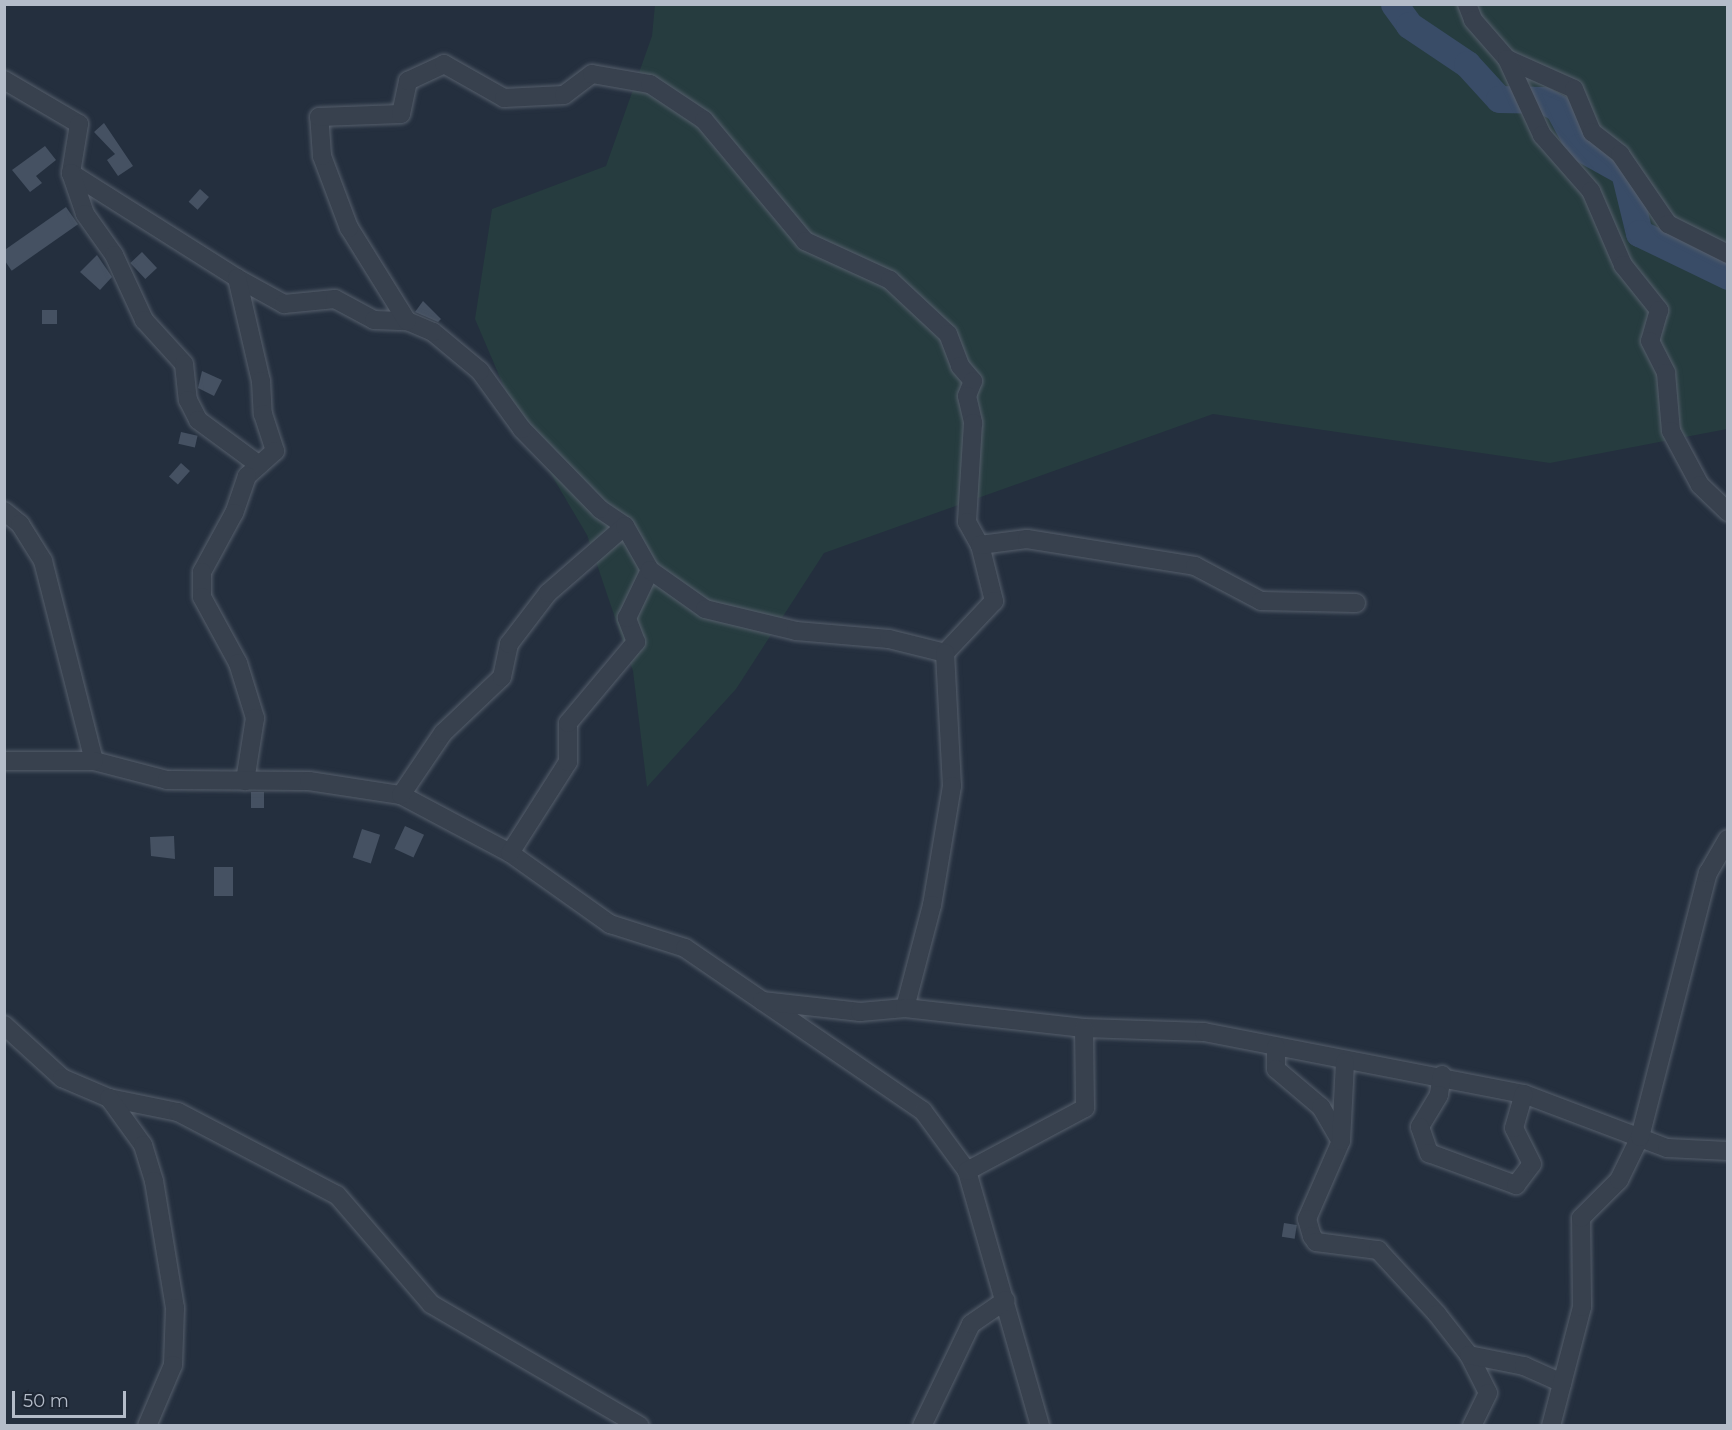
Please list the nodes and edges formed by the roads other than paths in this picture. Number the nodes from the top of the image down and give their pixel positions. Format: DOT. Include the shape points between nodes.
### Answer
graph roads {
  1 [pos="1467,4"];
  2 [pos="1507,59"];
  3 [pos="4,80"];
  4 [pos="71,173"];
  5 [pos="1728,254"];
  6 [pos="237,278"];
  7 [pos="407,321"];
  8 [pos="259,465"];
  9 [pos="4,511"];
  10 [pos="1728,512"];
  11 [pos="625,526"];
  12 [pos="980,545"];
  13 [pos="650,570"];
  14 [pos="1356,603"];
  15 [pos="945,653"];
  16 [pos="4,761"];
  17 [pos="94,761"];
  18 [pos="244,781"];
  19 [pos="401,795"];
  20 [pos="1728,839"];
  21 [pos="510,853"];
  22 [pos="760,1001"];
  23 [pos="905,1008"];
  24 [pos="4,1026"];
  25 [pos="1083,1028"];
  26 [pos="1276,1047"];
  27 [pos="1345,1062"];
  28 [pos="1442,1075"];
  29 [pos="1524,1094"];
  30 [pos="109,1098"];
  31 [pos="1640,1137"];
  32 [pos="1341,1141"];
  33 [pos="1728,1151"];
  34 [pos="967,1171"];
  35 [pos="1006,1300"];
  36 [pos="1469,1355"];
  37 [pos="1562,1383"];
  38 [pos="147,1425"];
  39 [pos="640,1425"];
  40 [pos="922,1425"];
  41 [pos="1040,1425"];
  42 [pos="1472,1425"];
  43 [pos="1551,1425"];
  1 -- 2 [label="street" via="1473,20"];
  2 -- 5 [label="street" via="1574,89 1592,132 1620,154 1668,224"];
  2 -- 10 [label="street" via="1542,135 1591,191 1623,265 1659,310 1650,341 1666,373 1671,431 1700,485"];
  3 -- 4 [label="street" via="80,124"];
  4 -- 6 [label="street"];
  4 -- 8 [label="street" via="85,214 114,255 144,320 184,364 188,400 198,420"];
  6 -- 7 [label="street" via="285,304 335,298 374,320"];
  6 -- 8 [label="street" via="275,451"];
  7 -- 11 [label="street" via="433,332 480,370 522,429 600,509"];
  7 -- 12 [label="street" via="349,228 322,156 319,117 401,114 408,81 444,64 504,98 564,95 591,75 650,84 704,120 805,241 890,280 948,334 960,366 973,381 967,396 973,423 967,522"];
  8 -- 18 [label="street" via="247,477 234,513 202,572 202,597 238,663 255,718"];
  9 -- 17 [label="street" via="20,524 43,561"];
  11 -- 13 [label="street"];
  11 -- 19 [label="street" via="548,593 509,644 502,677 443,734"];
  12 -- 14 [label="street" via="1027,539 1195,566 1262,601"];
  12 -- 15 [label="street" via="994,601"];
  13 -- 15 [label="street" via="705,609 796,631 889,639"];
  13 -- 21 [label="street" via="627,618 636,642 568,723 568,762"];
  15 -- 23 [label="street" via="952,786 932,905"];
  16 -- 17 [label="street"];
  17 -- 18 [label="street" via="167,780"];
  18 -- 19 [label="street" via="309,781"];
  19 -- 21 [label="street"];
  20 -- 31 [label="street" via="1708,873"];
  21 -- 22 [label="street" via="610,924 685,948"];
  22 -- 23 [label="street" via="860,1012"];
  22 -- 34 [label="street" via="923,1111"];
  23 -- 25 [label="street"];
  24 -- 30 [label="street" via="46,1068"];
  25 -- 26 [label="street" via="1204,1032"];
  25 -- 34 [label="street" via="1085,1108"];
  26 -- 27 [label="street"];
  26 -- 32 [label="street" via="1276,1069 1321,1107"];
  27 -- 28 [label="street"];
  27 -- 32 [label="street"];
  28 -- 29 [label="street"];
  28 -- 29 [label="street" via="1439,1095 1420,1127 1429,1154 1516,1185 1532,1164 1514,1128"];
  29 -- 31 [label="street"];
  30 -- 38 [label="street" via="142,1145 154,1181 175,1308 173,1365"];
  30 -- 39 [label="street" via="178,1112 337,1195 431,1304"];
  31 -- 33 [label="street" via="1667,1148"];
  31 -- 37 [label="street" via="1618,1180 1581,1218 1582,1307"];
  32 -- 36 [label="street" via="1307,1219 1312,1236 1316,1242 1378,1250"];
  34 -- 35 [label="street"];
  35 -- 40 [label="street" via="971,1324"];
  35 -- 41 [label="street"];
  36 -- 37 [label="street" via="1524,1366"];
  36 -- 42 [label="street" via="1488,1393"];
  37 -- 43 [label="street"];
}
